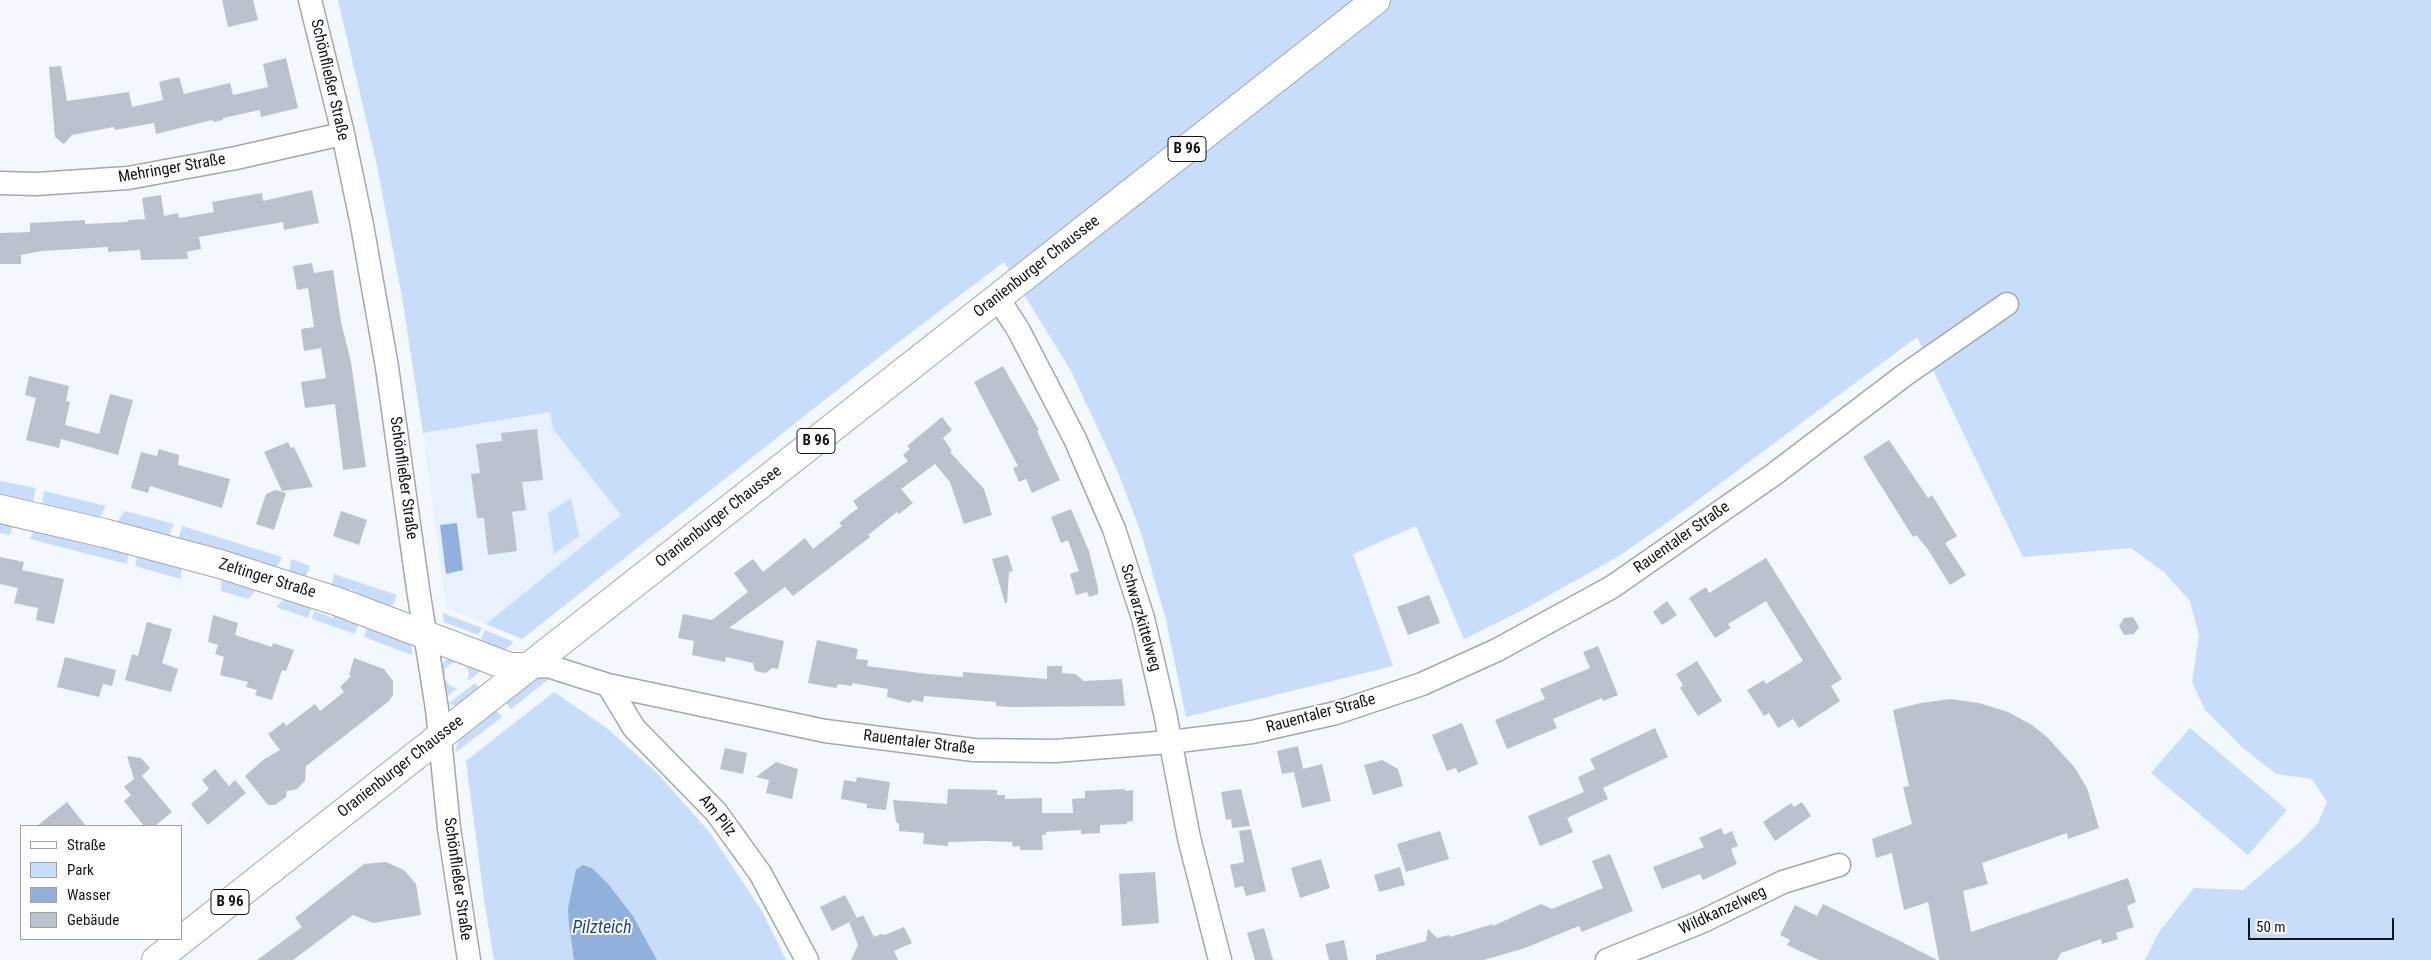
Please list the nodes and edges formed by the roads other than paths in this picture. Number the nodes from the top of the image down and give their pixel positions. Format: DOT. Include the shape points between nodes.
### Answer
graph roads {
  1 [pos="310,0"];
  2 [pos="1376,0"];
  3 [pos="342,134"];
  4 [pos="0,183"];
  5 [pos="998,298"];
  6 [pos="2007,304"];
  7 [pos="0,509"];
  8 [pos="424,633"];
  9 [pos="527,667"];
  10 [pos="608,685"];
  11 [pos="439,737"];
  12 [pos="1170,742"];
  13 [pos="1839,865"];
  14 [pos="181,940"];
  15 [pos="182,940"];
  16 [pos="156,960"];
  17 [pos="469,960"];
  18 [pos="807,960"];
  19 [pos="1220,960"];
  20 [pos="1607,960"];
  1 -- 3 [label="street, Schönfließer Straße"];
  2 -- 5 [label="main road, Oranienburger Chaussee / B 96"];
  3 -- 4 [label="street, Mehringer Straße" via="128,178"];
  3 -- 8 [label="street, Schönfließer Straße" via="387,366"];
  5 -- 9 [label="main road, Oranienburger Chaussee / B 96"];
  5 -- 12 [label="street, Schwarzkittelweg" via="1019,331 1075,439 1114,529 1143,618"];
  6 -- 12 [label="street, Rauentaler Straße" via="1612,587 1507,645 1422,684 1336,713 1252,732"];
  7 -- 8 [label="main road, Zeltinger Straße" via="220,564"];
  8 -- 9 [label="main road, Zeltinger Straße" via="510,667"];
  8 -- 11 [label="street, Schönfließer Straße"];
  9 -- 10 [label="street, Rauentaler Straße" via="548,666"];
  9 -- 11 [label="main road, Oranienburger Chaussee / B 96"];
  10 -- 12 [label="street, Rauentaler Straße" via="825,731 974,750 1055,751"];
  10 -- 18 [label="street, Am Pilz" via="634,728 721,818 760,873"];
  11 -- 15 [label="main road, Oranienburger Chaussee / B 96"];
  11 -- 17 [label="street, Schönfließer Straße"];
  12 -- 19 [label="street, Schwarzkittelweg" via="1200,884"];
  13 -- 20 [label="street, Wildkanzelweg" via="1783,882 1701,922"];
  14 -- 16 [label="main road, Oranienburger Chaussee / B 96"];
}
